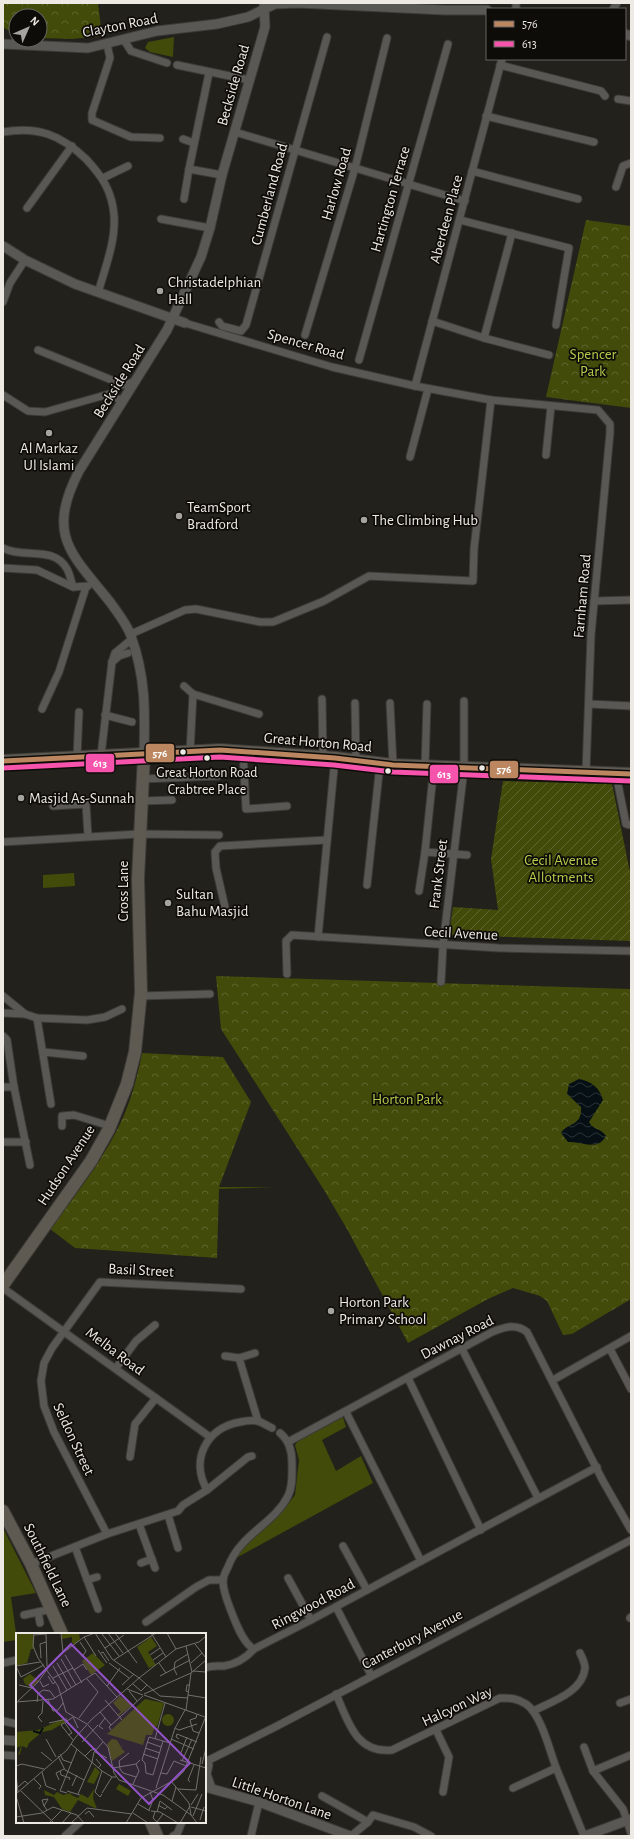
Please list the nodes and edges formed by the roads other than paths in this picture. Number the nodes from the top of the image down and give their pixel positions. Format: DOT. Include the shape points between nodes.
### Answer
graph roads {
  1 [pos="264,6"];
  2 [pos="486,10"];
  3 [pos="327,37"];
  4 [pos="387,38"];
  5 [pos="124,40"];
  6 [pos="3,44"];
  7 [pos="108,44"];
  8 [pos="448,44"];
  9 [pos="501,62"];
  10 [pos="167,63"];
  11 [pos="177,65"];
  12 [pos="208,73"];
  13 [pos="249,80"];
  14 [pos="605,96"];
  15 [pos="618,99"];
  16 [pos="631,101"];
  17 [pos="486,116"];
  18 [pos="3,132"];
  19 [pos="234,132"];
  20 [pos="160,138"];
  21 [pos="183,139"];
  22 [pos="594,142"];
  23 [pos="194,143"];
  24 [pos="72,146"];
  25 [pos="294,150"];
  26 [pos="631,163"];
  27 [pos="128,166"];
  28 [pos="189,168"];
  29 [pos="355,168"];
  30 [pos="472,171"];
  31 [pos="222,175"];
  32 [pos="103,178"];
  33 [pos="407,184"];
  34 [pos="616,186"];
  35 [pos="184,199"];
  36 [pos="578,199"];
  37 [pos="465,201"];
  38 [pos="27,208"];
  39 [pos="161,219"];
  40 [pos="460,220"];
  41 [pos="210,228"];
  42 [pos="512,233"];
  43 [pos="3,246"];
  44 [pos="25,260"];
  45 [pos="98,293"];
  46 [pos="3,302"];
  47 [pos="172,318"];
  48 [pos="432,321"];
  49 [pos="219,322"];
  50 [pos="185,323"];
  51 [pos="556,325"];
  52 [pos="305,335"];
  53 [pos="484,338"];
  54 [pos="38,350"];
  55 [pos="549,356"];
  56 [pos="359,360"];
  57 [pos="136,381"];
  58 [pos="415,386"];
  59 [pos="428,389"];
  60 [pos="3,395"];
  61 [pos="491,400"];
  62 [pos="122,401"];
  63 [pos="551,406"];
  64 [pos="610,424"];
  65 [pos="546,455"];
  66 [pos="410,457"];
  67 [pos="3,548"];
  68 [pos="3,568"];
  69 [pos="90,585"];
  70 [pos="73,587"];
  71 [pos="631,600"];
  72 [pos="594,601"];
  73 [pos="132,637"];
  74 [pos="128,653"];
  75 [pos="112,662"];
  76 [pos="184,686"];
  77 [pos="193,694"];
  78 [pos="322,699"];
  79 [pos="464,701"];
  80 [pos="390,703"];
  81 [pos="355,704"];
  82 [pos="427,704"];
  83 [pos="589,704"];
  84 [pos="631,706"];
  85 [pos="42,709"];
  86 [pos="79,712"];
  87 [pos="259,714"];
  88 [pos="105,715"];
  89 [pos="132,722"];
  90 [pos="244,751"];
  91 [pos="190,752"];
  92 [pos="101,755"];
  93 [pos="144,755"];
  94 [pos="77,757"];
  95 [pos="323,757"];
  96 [pos="335,758"];
  97 [pos="3,761"];
  98 [pos="356,761"];
  99 [pos="380,764"];
  100 [pos="393,765"];
  101 [pos="429,766"];
  102 [pos="464,769"];
  103 [pos="586,772"];
  104 [pos="616,774"];
  105 [pos="631,774"];
  106 [pos="218,776"];
  107 [pos="142,779"];
  108 [pos="172,800"];
  109 [pos="141,801"];
  110 [pos="53,806"];
  111 [pos="287,806"];
  112 [pos="631,824"];
  113 [pos="139,834"];
  114 [pos="219,835"];
  115 [pos="88,836"];
  116 [pos="327,840"];
  117 [pos="3,842"];
  118 [pos="425,852"];
  119 [pos="453,853"];
  120 [pos="467,855"];
  121 [pos="367,885"];
  122 [pos="419,891"];
  123 [pos="225,908"];
  124 [pos="318,937"];
  125 [pos="443,945"];
  126 [pos="631,951"];
  127 [pos="287,974"];
  128 [pos="441,982"];
  129 [pos="210,994"];
  130 [pos="3,996"];
  131 [pos="140,996"];
  132 [pos="122,1009"];
  133 [pos="3,1013"];
  134 [pos="25,1014"];
  135 [pos="38,1018"];
  136 [pos="138,1027"];
  137 [pos="3,1036"];
  138 [pos="43,1052"];
  139 [pos="83,1056"];
  140 [pos="3,1086"];
  141 [pos="14,1087"];
  142 [pos="51,1104"];
  143 [pos="62,1126"];
  144 [pos="110,1126"];
  145 [pos="3,1142"];
  146 [pos="26,1142"];
  147 [pos="30,1165"];
  148 [pos="3,1286"];
  149 [pos="241,1289"];
  150 [pos="155,1325"];
  151 [pos="64,1330"];
  152 [pos="631,1336"];
  153 [pos="462,1349"];
  154 [pos="610,1349"];
  155 [pos="255,1354"];
  156 [pos="225,1356"];
  157 [pos="239,1358"];
  158 [pos="116,1368"];
  159 [pos="408,1378"];
  160 [pos="553,1380"];
  161 [pos="631,1389"];
  162 [pos="156,1398"];
  163 [pos="346,1412"];
  164 [pos="258,1421"];
  165 [pos="272,1428"];
  166 [pos="280,1433"];
  167 [pos="210,1437"];
  168 [pos="288,1442"];
  169 [pos="252,1456"];
  170 [pos="130,1457"];
  171 [pos="597,1467"];
  172 [pos="207,1490"];
  173 [pos="538,1498"];
  174 [pos="3,1511"];
  175 [pos="168,1515"];
  176 [pos="139,1524"];
  177 [pos="481,1530"];
  178 [pos="631,1530"];
  179 [pos="107,1534"];
  180 [pos="631,1540"];
  181 [pos="75,1546"];
  182 [pos="343,1546"];
  183 [pos="178,1548"];
  184 [pos="152,1560"];
  185 [pos="421,1561"];
  186 [pos="141,1563"];
  187 [pos="31,1564"];
  188 [pos="155,1568"];
  189 [pos="97,1577"];
  190 [pos="288,1578"];
  191 [pos="87,1580"];
  192 [pos="223,1580"];
  193 [pos="367,1590"];
  194 [pos="336,1607"];
  195 [pos="52,1609"];
  196 [pos="98,1609"];
  197 [pos="38,1612"];
  198 [pos="24,1615"];
  199 [pos="311,1620"];
  200 [pos="146,1622"];
  201 [pos="40,1623"];
  202 [pos="62,1633"];
  203 [pos="254,1649"];
  204 [pos="580,1653"];
  205 [pos="16,1660"];
  206 [pos="3,1663"];
  207 [pos="206,1668"];
  208 [pos="371,1675"];
  209 [pos="336,1694"];
  210 [pos="631,1699"];
  211 [pos="620,1703"];
  212 [pos="533,1711"];
  213 [pos="3,1721"];
  214 [pos="16,1724"];
  215 [pos="436,1730"];
  216 [pos="3,1740"];
  217 [pos="16,1741"];
  218 [pos="584,1747"];
  219 [pos="3,1755"];
  220 [pos="631,1755"];
  221 [pos="16,1756"];
  222 [pos="206,1765"];
  223 [pos="556,1768"];
  224 [pos="592,1771"];
  225 [pos="208,1787"];
  226 [pos="513,1788"];
  227 [pos="443,1792"];
  228 [pos="322,1796"];
  229 [pos="259,1802"];
  230 [pos="629,1820"];
  231 [pos="368,1822"];
  232 [pos="79,1823"];
  233 [pos="151,1823"];
  234 [pos="182,1823"];
  235 [pos="631,1833"];
  236 [pos="65,1836"];
  237 [pos="157,1836"];
  238 [pos="173,1836"];
  239 [pos="251,1836"];
  240 [pos="350,1836"];
  241 [pos="431,1836"];
  242 [pos="584,1836"];
  1 -- 2 [label="street, Clayton Road" via="298,4"];
  1 -- 5 [label="street, Clayton Road" via="248,18 157,31"];
  1 -- 13 [label="street, Beckside Road" via="264,26"];
  3 -- 25 [label="street, Cumberland Road"];
  4 -- 29 [label="street, Harlow Road"];
  5 -- 7 [label="street, Clayton Road"];
  5 -- 10 [label="street" via="131,51"];
  6 -- 7 [label="street, Clayton Road" via="88,48"];
  7 -- 20 [label="street" via="110,58 92,120 131,137"];
  8 -- 33 [label="street, Hartington Terrace"];
  9 -- 14 [label="street" via="601,91"];
  9 -- 17 [label="street, Aberdeen Place"];
  11 -- 12 [label="street"];
  12 -- 13 [label="street"];
  12 -- 23 [label="street"];
  13 -- 19 [label="street, Beckside Road"];
  15 -- 16 [label="street"];
  17 -- 22 [label="street"];
  17 -- 30 [label="street, Aberdeen Place"];
  18 -- 24 [label="street" via="20,129 41,132 60,138"];
  19 -- 25 [label="street"];
  19 -- 31 [label="street, Beckside Road"];
  21 -- 23 [label="street"];
  23 -- 28 [label="street"];
  24 -- 32 [label="street"];
  24 -- 38 [label="street"];
  25 -- 29 [label="street"];
  25 -- 49 [label="street, Cumberland Road" via="246,326 237,332 222,326"];
  26 -- 34 [label="street" via="623,166"];
  27 -- 32 [label="street"];
  28 -- 31 [label="street"];
  28 -- 35 [label="street"];
  29 -- 33 [label="street"];
  29 -- 52 [label="street, Harlow Road"];
  30 -- 36 [label="street"];
  30 -- 37 [label="street, Aberdeen Place"];
  31 -- 41 [label="street, Beckside Road"];
  32 -- 45 [label="street" via="114,215 113,234"];
  33 -- 37 [label="street"];
  33 -- 56 [label="street, Hartington Terrace"];
  37 -- 40 [label="street, Aberdeen Place"];
  39 -- 41 [label="street"];
  40 -- 42 [label="street"];
  40 -- 48 [label="street, Aberdeen Place"];
  41 -- 47 [label="street, Beckside Road" via="201,257"];
  42 -- 51 [label="street" via="570,248"];
  42 -- 53 [label="street"];
  43 -- 44 [label="street, Spencer Road"];
  44 -- 45 [label="street, Spencer Road"];
  44 -- 46 [label="street" via="10,283"];
  45 -- 47 [label="street, Spencer Road"];
  47 -- 50 [label="street, Spencer Road"];
  47 -- 57 [label="street, Beckside Road"];
  48 -- 53 [label="street"];
  48 -- 58 [label="street, Aberdeen Place"];
  50 -- 58 [label="street, Spencer Road" via="332,367"];
  53 -- 55 [label="street"];
  54 -- 57 [label="street" via="124,385"];
  57 -- 62 [label="street, Beckside Road"];
  58 -- 59 [label="street, Spencer Road"];
  59 -- 61 [label="street, Spencer Road"];
  59 -- 66 [label="street"];
  60 -- 62 [label="street" via="28,411 45,412 109,394"];
  61 -- 63 [label="street, Spencer Road"];
  61 -- 73 [label="street" via="474,549 474,581 369,576 324,600 273,622 260,622 196,609 185,610"];
  62 -- 69 [label="street, Beckside Road" via="79,471 69,491 64,512 69,550"];
  63 -- 64 [label="street, Spencer Road" via="598,410"];
  63 -- 65 [label="street"];
  64 -- 72 [label="street, Farnham Road"];
  67 -- 70 [label="street" via="12,552 55,557 67,569"];
  68 -- 70 [label="street" via="37,570"];
  69 -- 70 [label="street"];
  69 -- 73 [label="street, Beckside Road" via="116,610"];
  69 -- 85 [label="street" via="59,672"];
  71 -- 72 [label="street"];
  72 -- 83 [label="street, Farnham Road"];
  73 -- 75 [label="street" via="115,653"];
  73 -- 93 [label="street, Beckside Road" via="144,683"];
  74 -- 75 [label="street"];
  75 -- 88 [label="street"];
  76 -- 77 [label="street"];
  77 -- 87 [label="street"];
  77 -- 91 [label="street"];
  78 -- 95 [label="street"];
  79 -- 102 [label="street, Frank Street"];
  80 -- 100 [label="street"];
  81 -- 98 [label="street"];
  82 -- 101 [label="street"];
  83 -- 84 [label="street"];
  83 -- 103 [label="street, Farnham Road"];
  86 -- 94 [label="street"];
  88 -- 89 [label="street"];
  88 -- 92 [label="street"];
  90 -- 91 [label="main road, Great Horton Road"];
  90 -- 95 [label="main road, Great Horton Road"];
  90 -- 111 [label="street" via="246,809"];
  91 -- 93 [label="main road, Great Horton Road"];
  92 -- 93 [label="main road, Great Horton Road"];
  92 -- 94 [label="main road, Great Horton Road"];
  93 -- 107 [label="main road, Cross Lane"];
  94 -- 97 [label="main road, Great Horton Road"];
  95 -- 96 [label="main road, Great Horton Road"];
  96 -- 98 [label="main road, Great Horton Road"];
  96 -- 116 [label="street"];
  98 -- 99 [label="main road, Great Horton Road"];
  99 -- 100 [label="main road, Great Horton Road"];
  99 -- 121 [label="street"];
  100 -- 101 [label="main road, Great Horton Road"];
  101 -- 102 [label="main road, Great Horton Road"];
  101 -- 118 [label="street"];
  102 -- 103 [label="main road, Great Horton Road"];
  102 -- 119 [label="street, Frank Street"];
  103 -- 104 [label="main road, Great Horton Road"];
  104 -- 105 [label="main road, Great Horton Road"];
  104 -- 112 [label="street" via="626,824"];
  106 -- 107 [label="street"];
  107 -- 109 [label="main road, Cross Lane"];
  108 -- 109 [label="street"];
  109 -- 113 [label="main road, Cross Lane"];
  110 -- 115 [label="street" via="86,804"];
  113 -- 114 [label="street"];
  113 -- 115 [label="street"];
  113 -- 131 [label="main road, Cross Lane"];
  115 -- 117 [label="street"];
  116 -- 123 [label="street" via="220,846 215,852 216,868"];
  116 -- 124 [label="street"];
  118 -- 119 [label="street"];
  118 -- 122 [label="street"];
  119 -- 120 [label="street"];
  119 -- 125 [label="street, Frank Street"];
  124 -- 125 [label="street, Cecil Avenue"];
  124 -- 127 [label="street, Cecil Avenue" via="289,936 286,941"];
  125 -- 126 [label="street, Cecil Avenue"];
  125 -- 128 [label="street, Frank Street"];
  129 -- 131 [label="street"];
  130 -- 134 [label="street"];
  131 -- 136 [label="main road, Cross Lane"];
  132 -- 135 [label="street" via="105,1017 87,1020"];
  133 -- 134 [label="street"];
  134 -- 135 [label="street"];
  135 -- 138 [label="street"];
  136 -- 144 [label="main road, Hudson Avenue" via="135,1052 126,1084"];
  137 -- 141 [label="street" via="7,1040"];
  138 -- 139 [label="street"];
  138 -- 142 [label="street"];
  140 -- 141 [label="street"];
  141 -- 146 [label="street"];
  143 -- 144 [label="street" via="62,1116 74,1115"];
  144 -- 148 [label="main road, Hudson Avenue" via="91,1161"];
  145 -- 146 [label="street"];
  146 -- 147 [label="street"];
  148 -- 151 [label="street, Melba Road"];
  149 -- 151 [label="street, Basil Street" via="100,1282"];
  150 -- 158 [label="street" via="136,1341"];
  151 -- 158 [label="street, Melba Road"];
  151 -- 179 [label="street, Seldon Street" via="44,1363 41,1381 44,1406 54,1432"];
  152 -- 154 [label="street"];
  153 -- 159 [label="street, Dawnay Road"];
  153 -- 160 [label="street, Dawnay Road" via="505,1327 521,1327 527,1332"];
  153 -- 173 [label="street"];
  154 -- 160 [label="street"];
  154 -- 161 [label="street"];
  155 -- 157 [label="street"];
  156 -- 157 [label="street"];
  157 -- 164 [label="street"];
  158 -- 162 [label="street, Melba Road"];
  159 -- 163 [label="street, Dawnay Road"];
  159 -- 177 [label="street"];
  160 -- 171 [label="street, Dawnay Road"];
  162 -- 167 [label="street, Melba Road"];
  162 -- 170 [label="street" via="135,1424"];
  163 -- 168 [label="street, Dawnay Road"];
  163 -- 185 [label="street"];
  164 -- 165 [label="street"];
  164 -- 167 [label="street" via="224,1427"];
  166 -- 168 [label="street"];
  167 -- 172 [label="street" via="200,1460 200,1474"];
  168 -- 192 [label="street" via="292,1455 292,1470 288,1495 280,1508 244,1540 231,1557"];
  169 -- 172 [label="street"];
  171 -- 173 [label="street, Ringwood Road"];
  171 -- 178 [label="street, Dawnay Road"];
  172 -- 175 [label="street" via="178,1511"];
  173 -- 177 [label="street, Ringwood Road"];
  174 -- 187 [label="main road, Southfield Lane"];
  175 -- 176 [label="street"];
  175 -- 183 [label="street"];
  176 -- 179 [label="street"];
  176 -- 184 [label="street"];
  177 -- 185 [label="street, Ringwood Road"];
  179 -- 181 [label="street"];
  180 -- 208 [label="street, Canterbury Avenue"];
  181 -- 187 [label="street"];
  181 -- 191 [label="street"];
  182 -- 193 [label="street"];
  184 -- 186 [label="street"];
  184 -- 188 [label="street"];
  185 -- 193 [label="street, Ringwood Road"];
  187 -- 195 [label="main road, Southfield Lane"];
  189 -- 191 [label="street"];
  190 -- 199 [label="street"];
  191 -- 196 [label="street"];
  192 -- 200 [label="street" via="209,1580 196,1587"];
  192 -- 203 [label="street" via="224,1591 236,1624 250,1647"];
  193 -- 194 [label="street, Ringwood Road"];
  194 -- 199 [label="street, Ringwood Road"];
  194 -- 208 [label="street"];
  195 -- 197 [label="street"];
  195 -- 202 [label="main road, Southfield Lane"];
  197 -- 198 [label="street"];
  197 -- 201 [label="street"];
  199 -- 203 [label="street, Ringwood Road"];
  203 -- 207 [label="street, Ringwood Road" via="234,1664"];
  204 -- 212 [label="street" via="585,1667 576,1687"];
  205 -- 206 [label="street"];
  208 -- 209 [label="street, Canterbury Avenue"];
  209 -- 215 [label="street, Halcyon Way" via="351,1727 361,1741 380,1752 392,1750"];
  209 -- 222 [label="street, Canterbury Avenue" via="220,1754"];
  210 -- 211 [label="street"];
  212 -- 215 [label="street, Halcyon Way" via="527,1704 513,1697 500,1698"];
  212 -- 223 [label="street, Halcyon Way" via="547,1740"];
  213 -- 214 [label="street"];
  215 -- 227 [label="street" via="449,1757"];
  216 -- 217 [label="street"];
  218 -- 224 [label="street"];
  219 -- 221 [label="street"];
  220 -- 224 [label="street"];
  222 -- 225 [label="street"];
  223 -- 226 [label="street"];
  223 -- 242 [label="street, Halcyon Way"];
  224 -- 230 [label="street" via="623,1808"];
  225 -- 229 [label="street, Little Horton Lane"];
  228 -- 231 [label="street"];
  229 -- 239 [label="street"];
  229 -- 240 [label="street, Little Horton Lane"];
  230 -- 235 [label="street"];
  230 -- 242 [label="street"];
  231 -- 240 [label="street"];
  231 -- 241 [label="street" via="373,1815 414,1827"];
  232 -- 236 [label="street"];
  233 -- 237 [label="main road"];
  234 -- 238 [label="street" via="177,1834"];
}
